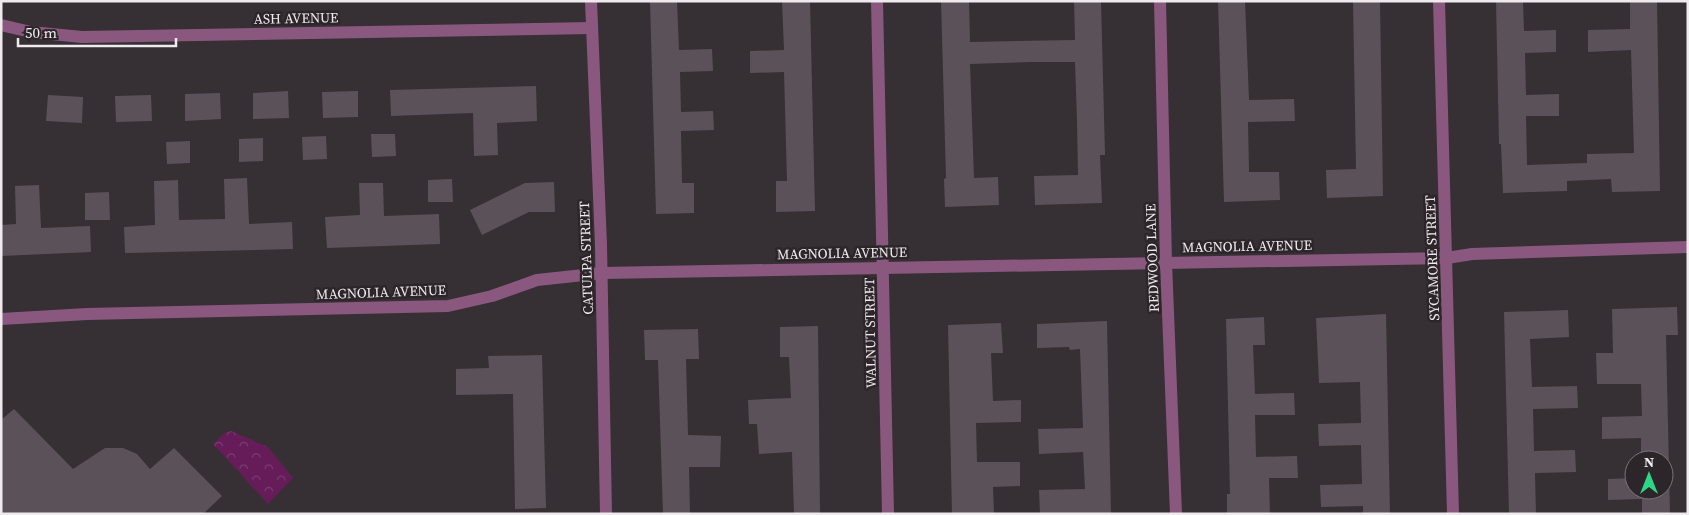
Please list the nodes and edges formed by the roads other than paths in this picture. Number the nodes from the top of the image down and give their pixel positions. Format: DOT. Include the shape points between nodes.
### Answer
graph roads {
  1 [pos="591,1"];
  2 [pos="877,1"];
  3 [pos="1160,1"];
  4 [pos="1439,1"];
  5 [pos="1,25"];
  6 [pos="592,28"];
  7 [pos="1688,247"];
  8 [pos="1447,258"];
  9 [pos="1166,262"];
  10 [pos="883,267"];
  11 [pos="602,273"];
  12 [pos="1,319"];
  13 [pos="606,514"];
  14 [pos="888,514"];
  15 [pos="1176,514"];
  16 [pos="1453,514"];
  1 -- 6 [label="street, CATULPA STREET"];
  2 -- 10 [label="street, WALNUT STREET"];
  3 -- 9 [label="street, REDWOOD LANE"];
  4 -- 8 [label="street, SYCAMORE STREET"];
  5 -- 6 [label="street, ASH AVENUE" via="31,32 82,37"];
  6 -- 11 [label="street, CATULPA STREET"];
  7 -- 8 [label="street, MAGNOLIA AVENUE" via="1472,254"];
  8 -- 9 [label="street, MAGNOLIA AVENUE"];
  8 -- 16 [label="street, SYCAMORE STREET"];
  9 -- 10 [label="street, MAGNOLIA AVENUE"];
  9 -- 15 [label="street, REDWOOD LANE"];
  10 -- 11 [label="street, MAGNOLIA AVENUE"];
  10 -- 14 [label="street, WALNUT STREET"];
  11 -- 12 [label="street, MAGNOLIA AVENUE" via="537,280 492,296 448,306"];
  11 -- 13 [label="street, CATULPA STREET"];
}
